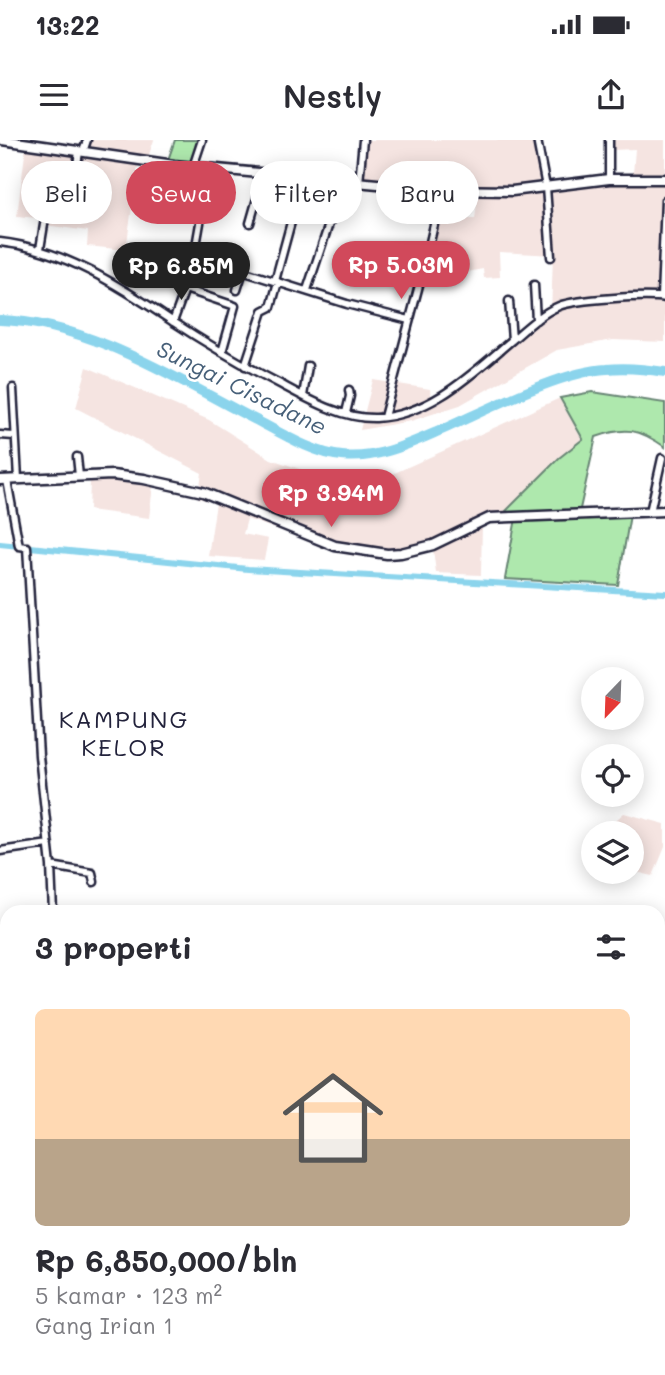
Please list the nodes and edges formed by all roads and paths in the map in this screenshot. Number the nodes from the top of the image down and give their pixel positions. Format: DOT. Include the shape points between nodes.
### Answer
graph roads {
  1 [pos="2,140"];
  2 [pos="87,140"];
  3 [pos="202,140"];
  4 [pos="363,140"];
  5 [pos="537,140"];
  6 [pos="609,140"];
  7 [pos="81,152"];
  8 [pos="145,161"];
  9 [pos="195,161"];
  10 [pos="361,161"];
  11 [pos="609,179"];
  12 [pos="665,179"];
  13 [pos="550,186"];
  14 [pos="479,191"];
  15 [pos="665,200"];
  16 [pos="199,224"];
  17 [pos="292,224"];
  18 [pos="328,224"];
  19 [pos="433,224"];
  20 [pos="0,242"];
  21 [pos="195,246"];
  22 [pos="40,249"];
  23 [pos="664,253"];
  24 [pos="551,257"];
  25 [pos="188,268"];
  26 [pos="243,271"];
  27 [pos="216,273"];
  28 [pos="277,281"];
  29 [pos="534,285"];
  30 [pos="185,289"];
  31 [pos="237,290"];
  32 [pos="307,290"];
  33 [pos="663,298"];
  34 [pos="509,301"];
  35 [pos="409,320"];
  36 [pos="536,320"];
  37 [pos="173,322"];
  38 [pos="512,340"];
  39 [pos="222,352"];
  40 [pos="245,366"];
  41 [pos="308,366"];
  42 [pos="13,388"];
  43 [pos="349,390"];
  44 [pos="303,396"];
  45 [pos="346,413"];
  46 [pos="384,417"];
  47 [pos="0,435"];
  48 [pos="14,436"];
  49 [pos="77,457"];
  50 [pos="662,458"];
  51 [pos="79,476"];
  52 [pos="18,479"];
  53 [pos="3,480"];
  54 [pos="650,512"];
  55 [pos="665,512"];
  56 [pos="49,844"];
  57 [pos="0,851"];
  58 [pos="51,866"];
  59 [pos="94,882"];
  60 [pos="53,905"];
  1 -- 7 [label="street"];
  2 -- 7 [label="street"];
  3 -- 9 [label="street"];
  4 -- 10 [label="street"];
  5 -- 13 [label="street"];
  6 -- 11 [label="street"];
  7 -- 8 [label="street"];
  7 -- 22 [label="street" via="73,191 50,188"];
  11 -- 12 [label="street"];
  11 -- 13 [label="street"];
  13 -- 14 [label="street"];
  13 -- 24 [label="street"];
  15 -- 23 [label="street"];
  16 -- 21 [label="street"];
  17 -- 28 [label="street"];
  18 -- 32 [label="street"];
  19 -- 35 [label="street"];
  20 -- 22 [label="street"];
  22 -- 37 [label="street" via="118,286"];
  23 -- 33 [label="street"];
  25 -- 30 [label="street"];
  26 -- 27 [label="street" via="220,264"];
  26 -- 28 [label="street"];
  26 -- 31 [label="street"];
  28 -- 32 [label="street"];
  28 -- 40 [label="street" via="271,307 263,311"];
  29 -- 36 [label="street"];
  30 -- 37 [label="street"];
  30 -- 39 [label="street" via="235,306"];
  32 -- 35 [label="street"];
  33 -- 36 [label="street" via="562,305"];
  34 -- 38 [label="street"];
  35 -- 46 [label="street"];
  36 -- 38 [label="street"];
  37 -- 39 [label="street"];
  38 -- 46 [label="street" via="450,392"];
  39 -- 40 [label="street"];
  40 -- 44 [label="street"];
  41 -- 44 [label="street"];
  42 -- 48 [label="street"];
  43 -- 45 [label="street"];
  44 -- 45 [label="street"];
  45 -- 46 [label="street"];
  47 -- 48 [label="street"];
  48 -- 52 [label="street"];
  49 -- 51 [label="street"];
  50 -- 54 [label="street"];
  51 -- 52 [label="street"];
  51 -- 54 [label="street" via="144,479 203,492 335,546 378,553 433,545 489,518"];
  52 -- 53 [label="street"];
  53 -- 56 [label="street" via="19,546 27,547"];
  54 -- 55 [label="street"];
  56 -- 57 [label="street"];
  56 -- 58 [label="street"];
  58 -- 59 [label="street" via="92,873"];
  58 -- 60 [label="street"];
}
